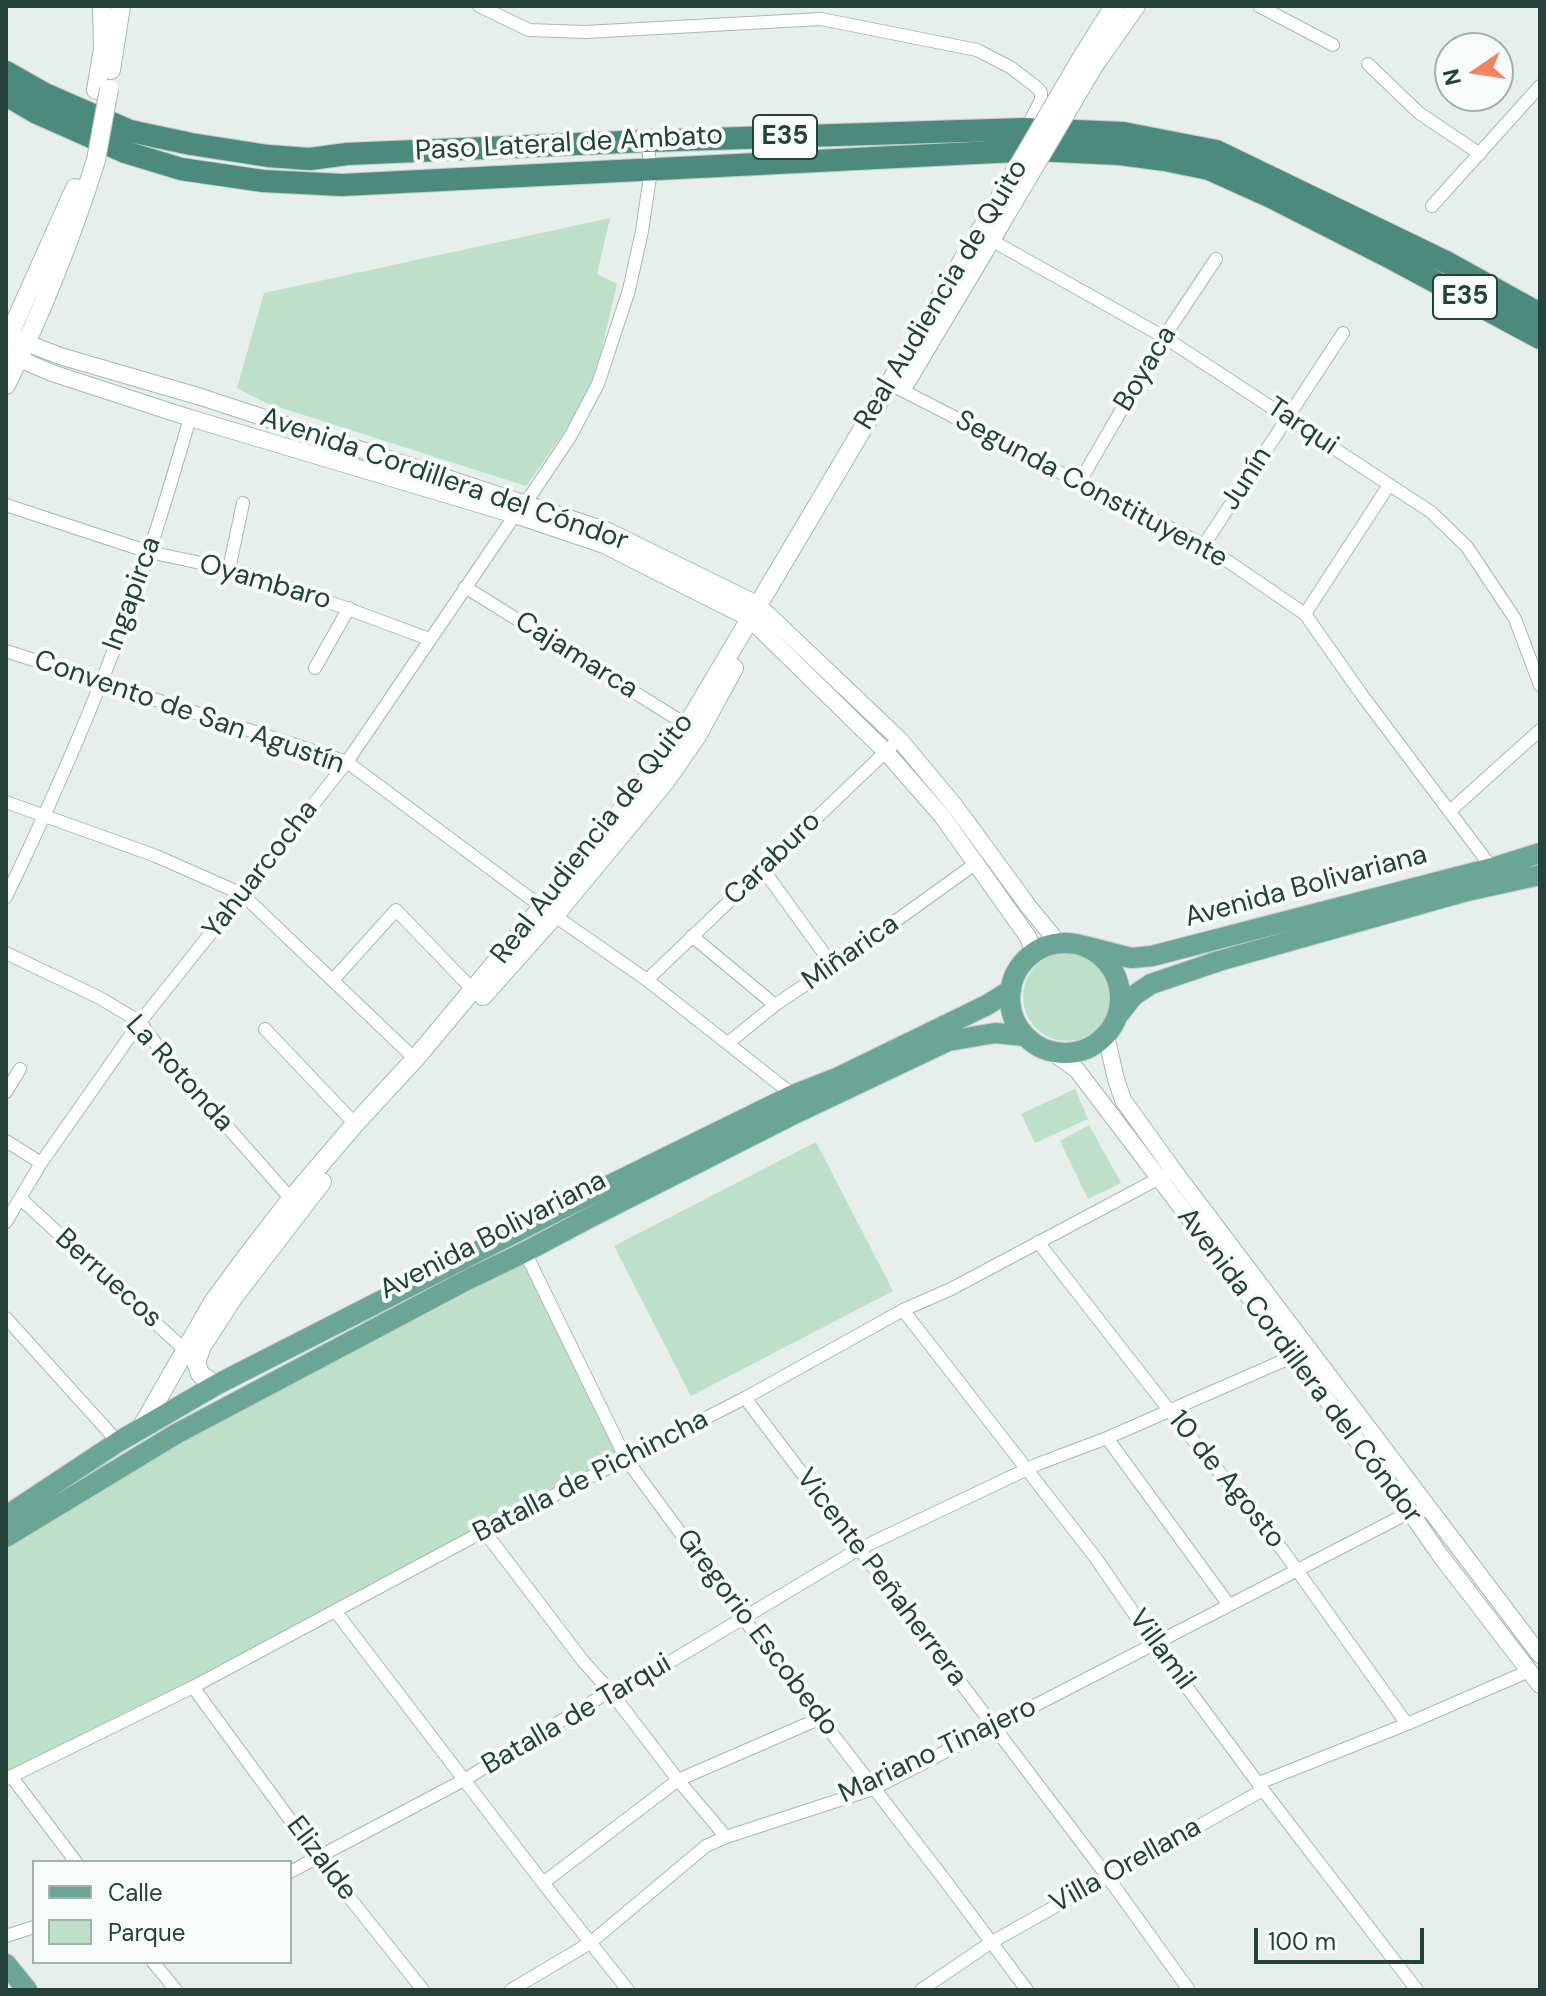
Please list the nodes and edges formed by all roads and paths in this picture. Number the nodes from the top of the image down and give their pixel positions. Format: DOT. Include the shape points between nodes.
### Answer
graph roads {
  1 [pos="479,6"];
  2 [pos="1259,6"];
  3 [pos="1118,9"];
  4 [pos="109,11"];
  5 [pos="822,12"];
  6 [pos="1333,45"];
  7 [pos="1368,64"];
  8 [pos="6,72"];
  9 [pos="1540,86"];
  10 [pos="6,95"];
  11 [pos="1026,129"];
  12 [pos="647,141"];
  13 [pos="1480,154"];
  14 [pos="651,170"];
  15 [pos="1432,206"];
  16 [pos="995,218"];
  17 [pos="991,240"];
  18 [pos="1216,259"];
  19 [pos="1540,314"];
  20 [pos="1343,333"];
  21 [pos="1164,337"];
  22 [pos="1540,338"];
  23 [pos="13,346"];
  24 [pos="6,385"];
  25 [pos="896,387"];
  26 [pos="1288,417"];
  27 [pos="190,418"];
  28 [pos="1079,483"];
  29 [pos="1389,485"];
  30 [pos="243,503"];
  31 [pos="6,505"];
  32 [pos="520,510"];
  33 [pos="1204,545"];
  34 [pos="149,552"];
  35 [pos="229,569"];
  36 [pos="465,587"];
  37 [pos="349,608"];
  38 [pos="1305,614"];
  39 [pos="757,615"];
  40 [pos="429,639"];
  41 [pos="6,651"];
  42 [pos="315,668"];
  43 [pos="820,676"];
  44 [pos="101,683"];
  45 [pos="1540,685"];
  46 [pos="687,725"];
  47 [pos="1540,730"];
  48 [pos="899,739"];
  49 [pos="886,752"];
  50 [pos="347,762"];
  51 [pos="6,802"];
  52 [pos="1450,811"];
  53 [pos="44,815"];
  54 [pos="1540,853"];
  55 [pos="975,864"];
  56 [pos="762,868"];
  57 [pos="1492,868"];
  58 [pos="1540,875"];
  59 [pos="242,894"];
  60 [pos="6,897"];
  61 [pos="549,911"];
  62 [pos="692,936"];
  63 [pos="1059,944"];
  64 [pos="1084,946"];
  65 [pos="6,953"];
  66 [pos="1034,953"];
  67 [pos="833,966"];
  68 [pos="333,980"];
  69 [pos="647,980"];
  70 [pos="473,990"];
  71 [pos="1011,990"];
  72 [pos="775,1005"];
  73 [pos="1119,1014"];
  74 [pos="140,1022"];
  75 [pos="265,1029"];
  76 [pos="1025,1036"];
  77 [pos="1106,1036"];
  78 [pos="728,1043"];
  79 [pos="1052,1052"];
  80 [pos="415,1059"];
  81 [pos="20,1069"];
  82 [pos="6,1092"];
  83 [pos="793,1095"];
  84 [pos="355,1124"];
  85 [pos="6,1141"];
  86 [pos="41,1163"];
  87 [pos="1166,1174"];
  88 [pos="21,1199"];
  89 [pos="291,1199"];
  90 [pos="6,1222"];
  91 [pos="1038,1242"];
  92 [pos="525,1252"];
  93 [pos="903,1310"];
  94 [pos="6,1318"];
  95 [pos="192,1353"];
  96 [pos="1294,1356"];
  97 [pos="216,1385"];
  98 [pos="745,1398"];
  99 [pos="1169,1410"];
  100 [pos="141,1428"];
  101 [pos="1107,1438"];
  102 [pos="118,1442"];
  103 [pos="626,1459"];
  104 [pos="1028,1469"];
  105 [pos="1410,1512"];
  106 [pos="6,1516"];
  107 [pos="484,1531"];
  108 [pos="6,1537"];
  109 [pos="859,1549"];
  110 [pos="1298,1570"];
  111 [pos="1229,1605"];
  112 [pos="336,1612"];
  113 [pos="743,1618"];
  114 [pos="1155,1644"];
  115 [pos="1540,1655"];
  116 [pos="1529,1671"];
  117 [pos="1540,1685"];
  118 [pos="193,1687"];
  119 [pos="610,1691"];
  120 [pos="821,1718"];
  121 [pos="1407,1724"];
  122 [pos="994,1727"];
  123 [pos="8,1778"];
  124 [pos="464,1780"];
  125 [pos="678,1780"];
  126 [pos="1261,1786"];
  127 [pos="873,1789"];
  128 [pos="726,1837"];
  129 [pos="318,1858"];
  130 [pos="74,1860"];
  131 [pos="292,1871"];
  132 [pos="1107,1876"];
  133 [pos="543,1883"];
  134 [pos="32,1928"];
  135 [pos="6,1936"];
  136 [pos="590,1943"];
  137 [pos="990,1943"];
  138 [pos="6,1964"];
  139 [pos="155,1964"];
  140 [pos="27,1990"];
  141 [pos="176,1990"];
  142 [pos="423,1990"];
  143 [pos="511,1990"];
  144 [pos="628,1990"];
  145 [pos="921,1990"];
  146 [pos="1027,1990"];
  147 [pos="1189,1990"];
  148 [pos="1417,1990"];
  1 -- 5 [label="street" via="529,30 585,32"];
  2 -- 6 [label="street"];
  3 -- 16 [label="main road, Real Audiencia de Quito, bridge"];
  4 -- 23 [label="main road" via="90,159"];
  5 -- 11 [label="street" via="977,50 1010,67 1041,92"];
  7 -- 13 [label="street" via="1419,113"];
  8 -- 12 [label="highway, Paso Lateral de Ambato / E35" via="130,131 268,156 310,159"];
  9 -- 13 [label="street"];
  10 -- 14 [label="highway, Paso Lateral de Ambato / E35" via="125,152 181,169 263,181 342,185"];
  11 -- 12 [label="highway, Paso Lateral de Ambato / E35"];
  11 -- 19 [label="highway, Paso Lateral de Ambato / E35" via="1123,133 1216,151 1448,263"];
  12 -- 14 [label="street, Yahuarcocha"];
  13 -- 15 [label="street"];
  14 -- 22 [label="highway, Paso Lateral de Ambato / E35" via="1034,150 1165,160 1209,169 1271,197"];
  14 -- 32 [label="street, Yahuarcocha" via="629,290 598,384 570,437"];
  16 -- 17 [label="main road, Real Audiencia de Quito"];
  16 -- 25 [label="main road, Real Audiencia de Quito"];
  17 -- 21 [label="street, Tarqui"];
  17 -- 25 [label="main road, Real Audiencia de Quito"];
  18 -- 21 [label="street, Boyaca"];
  20 -- 26 [label="street, Junín"];
  21 -- 26 [label="street, Tarqui"];
  21 -- 28 [label="street, Boyaca"];
  23 -- 24 [label="main road"];
  23 -- 27 [label="street, Avenida Cordillera del Cóndor" via="52,373"];
  23 -- 32 [label="street, Avenida Cordillera del Cóndor" via="201,397"];
  25 -- 28 [label="street, Segunda Constituyente"];
  25 -- 39 [label="main road, Real Audiencia de Quito"];
  26 -- 29 [label="street, Tarqui"];
  26 -- 33 [label="street, Junín"];
  27 -- 32 [label="street, Avenida Cordillera del Cóndor"];
  27 -- 34 [label="street, Ingapirca"];
  28 -- 33 [label="street, Segunda Constituyente"];
  29 -- 38 [label="street"];
  29 -- 45 [label="street, Tarqui" via="1431,512 1467,547 1515,619"];
  30 -- 35 [label="street"];
  31 -- 34 [label="street, Oyambaro"];
  32 -- 36 [label="street, Yahuarcocha"];
  32 -- 39 [label="street, Avenida Cordillera del Cóndor" via="608,531"];
  33 -- 38 [label="street, Segunda Constituyente"];
  34 -- 35 [label="street, Oyambaro"];
  34 -- 44 [label="street, Ingapirca"];
  35 -- 37 [label="street, Oyambaro"];
  36 -- 40 [label="street, Yahuarcocha"];
  36 -- 46 [label="street, Cajamarca"];
  37 -- 40 [label="street, Oyambaro"];
  37 -- 42 [label="street"];
  38 -- 52 [label="street, Segunda Constituyente"];
  39 -- 43 [label="street, Avenida Cordillera del Cóndor"];
  39 -- 46 [label="main road, Real Audiencia de Quito"];
  39 -- 61 [label="main road, Real Audiencia de Quito" via="697,736 665,782"];
  40 -- 50 [label="street, Yahuarcocha"];
  41 -- 44 [label="street, Convento de San Agustín"];
  43 -- 48 [label="street, Avenida Cordillera del Cóndor"];
  43 -- 49 [label="street, Avenida Cordillera del Cóndor"];
  44 -- 50 [label="street, Convento de San Agustín"];
  44 -- 53 [label="street, Ingapirca"];
  46 -- 61 [label="main road, Real Audiencia de Quito"];
  47 -- 52 [label="street"];
  48 -- 49 [label="street, Caraburo"];
  48 -- 63 [label="street, Avenida Cordillera del Cóndor"];
  49 -- 55 [label="street, Avenida Cordillera del Cóndor" via="942,816"];
  49 -- 56 [label="street, Caraburo"];
  50 -- 59 [label="street, Yahuarcocha"];
  50 -- 61 [label="street, Convento de San Agustín"];
  51 -- 53 [label="street"];
  52 -- 57 [label="street, Segunda Constituyente"];
  53 -- 59 [label="street"];
  53 -- 60 [label="street, Ingapirca"];
  54 -- 57 [label="main road, Avenida Bolivariana"];
  55 -- 66 [label="street, Avenida Cordillera del Cóndor"];
  55 -- 67 [label="street, Miñarica"];
  56 -- 62 [label="street, Caraburo"];
  56 -- 67 [label="street"];
  57 -- 64 [label="main road, Avenida Bolivariana" via="1152,956 1131,958"];
  58 -- 73 [label="main road, Avenida Bolivariana" via="1219,961 1151,984"];
  59 -- 68 [label="street"];
  59 -- 74 [label="street, Yahuarcocha"];
  61 -- 69 [label="street, Convento de San Agustín"];
  61 -- 70 [label="main road, Real Audiencia de Quito"];
  61 -- 95 [label="main road, Real Audiencia de Quito" via="308,1199"];
  62 -- 69 [label="street, Caraburo"];
  62 -- 72 [label="street"];
  63 -- 64 [label="main road, Avenida Bolivariana"];
  63 -- 66 [label="main road, Avenida Bolivariana"];
  64 -- 73 [label="main road" via="1115,974"];
  65 -- 74 [label="street, La Rotonda"];
  66 -- 71 [label="main road, Avenida Bolivariana" via="1019,969"];
  67 -- 72 [label="street, Miñarica"];
  68 -- 70 [label="street" via="396,910"];
  68 -- 80 [label="street"];
  69 -- 78 [label="street, Convento de San Agustín"];
  70 -- 80 [label="main road, Real Audiencia de Quito"];
  71 -- 76 [label="main road" via="1011,1007"];
  71 -- 83 [label="main road, Avenida Bolivariana"];
  72 -- 78 [label="street, Miñarica"];
  73 -- 77 [label="main road, Avenida Bolivariana"];
  74 -- 86 [label="street, Yahuarcocha"];
  74 -- 89 [label="street, La Rotonda"];
  75 -- 84 [label="street"];
  76 -- 79 [label="main road, Avenida Bolivariana"];
  76 -- 92 [label="main road, Avenida Bolivariana" via="995,1033 948,1041"];
  77 -- 79 [label="main road" via="1081,1052"];
  77 -- 87 [label="street, Avenida Cordillera del Cóndor" via="1123,1100"];
  78 -- 83 [label="street, Convento de San Agustín"];
  79 -- 87 [label="street, Avenida Cordillera del Cóndor" via="1077,1070"];
  80 -- 84 [label="main road, Real Audiencia de Quito"];
  81 -- 82 [label="street"];
  83 -- 97 [label="main road, Avenida Bolivariana"];
  84 -- 89 [label="main road, Real Audiencia de Quito"];
  85 -- 86 [label="street"];
  86 -- 88 [label="street, Yahuarcocha"];
  87 -- 91 [label="street, Batalla de Pichincha"];
  87 -- 96 [label="street, Avenida Cordillera del Cóndor"];
  87 -- 115 [label="street, Avenida Cordillera del Cóndor"];
  88 -- 90 [label="street, Yahuarcocha"];
  88 -- 95 [label="street, Berruecos"];
  89 -- 95 [label="main road, Real Audiencia de Quito" via="213,1302"];
  91 -- 93 [label="street, Batalla de Pichincha"];
  91 -- 99 [label="street, 10 de Agosto"];
  92 -- 103 [label="street, Gregorio Escobedo"];
  92 -- 108 [label="main road, Avenida Bolivariana" via="176,1434"];
  93 -- 98 [label="street, Batalla de Pichincha"];
  93 -- 104 [label="street, Villamil"];
  94 -- 102 [label="street"];
  95 -- 97 [label="main road" via="200,1374"];
  95 -- 100 [label="main road, Real Audiencia de Quito"];
  96 -- 99 [label="street"];
  96 -- 105 [label="street, Avenida Cordillera del Cóndor"];
  97 -- 100 [label="main road, Avenida Bolivariana"];
  98 -- 103 [label="street, Batalla de Pichincha"];
  98 -- 109 [label="street, Vicente Peñaherrera"];
  99 -- 101 [label="street"];
  99 -- 110 [label="street, 10 de Agosto"];
  100 -- 102 [label="main road, Avenida Bolivariana"];
  101 -- 104 [label="street"];
  101 -- 111 [label="street"];
  102 -- 106 [label="main road, Avenida Bolivariana"];
  103 -- 107 [label="street, Batalla de Pichincha"];
  103 -- 113 [label="street, Gregorio Escobedo"];
  104 -- 109 [label="street, Batalla de Tarqui"];
  104 -- 114 [label="street, Villamil"];
  105 -- 110 [label="street, Mariano Tinajero"];
  105 -- 116 [label="street, Avenida Cordillera del Cóndor"];
  107 -- 112 [label="street, Batalla de Pichincha"];
  107 -- 119 [label="street"];
  109 -- 113 [label="street, Batalla de Tarqui"];
  109 -- 122 [label="street, Vicente Peñaherrera"];
  110 -- 111 [label="street, Mariano Tinajero"];
  110 -- 121 [label="street, 10 de Agosto"];
  111 -- 114 [label="street, Mariano Tinajero"];
  112 -- 118 [label="street, Batalla de Pichincha"];
  112 -- 124 [label="street"];
  113 -- 119 [label="street, Batalla de Tarqui"];
  113 -- 120 [label="street, Gregorio Escobedo"];
  114 -- 122 [label="street, Mariano Tinajero"];
  114 -- 126 [label="street, Villamil"];
  116 -- 117 [label="street, Avenida Cordillera del Cóndor"];
  116 -- 121 [label="street, Villa Orellana"];
  118 -- 123 [label="street, Batalla de Pichincha"];
  118 -- 129 [label="street, Elizalde"];
  119 -- 124 [label="street, Batalla de Tarqui"];
  119 -- 125 [label="street"];
  120 -- 125 [label="street"];
  120 -- 127 [label="street, Gregorio Escobedo"];
  121 -- 126 [label="street, Villa Orellana"];
  122 -- 127 [label="street, Mariano Tinajero"];
  122 -- 132 [label="street, Vicente Peñaherrera"];
  123 -- 130 [label="street"];
  124 -- 129 [label="street, Batalla de Tarqui"];
  124 -- 133 [label="street"];
  125 -- 128 [label="street"];
  125 -- 133 [label="street"];
  126 -- 132 [label="street, Villa Orellana"];
  126 -- 148 [label="street, Villamil"];
  127 -- 128 [label="street, Mariano Tinajero"];
  127 -- 137 [label="street, Gregorio Escobedo"];
  128 -- 136 [label="street, Mariano Tinajero" via="706,1846"];
  129 -- 131 [label="street, Batalla de Tarqui"];
  129 -- 142 [label="street, Elizalde"];
  132 -- 137 [label="street, Villa Orellana"];
  132 -- 147 [label="street, Vicente Peñaherrera"];
  133 -- 136 [label="street"];
  134 -- 135 [label="street"];
  136 -- 143 [label="street, Mariano Tinajero"];
  136 -- 144 [label="street"];
  137 -- 145 [label="street, Villa Orellana"];
  137 -- 146 [label="street, Gregorio Escobedo"];
  138 -- 140 [label="main road"];
  139 -- 141 [label="street"];
}
